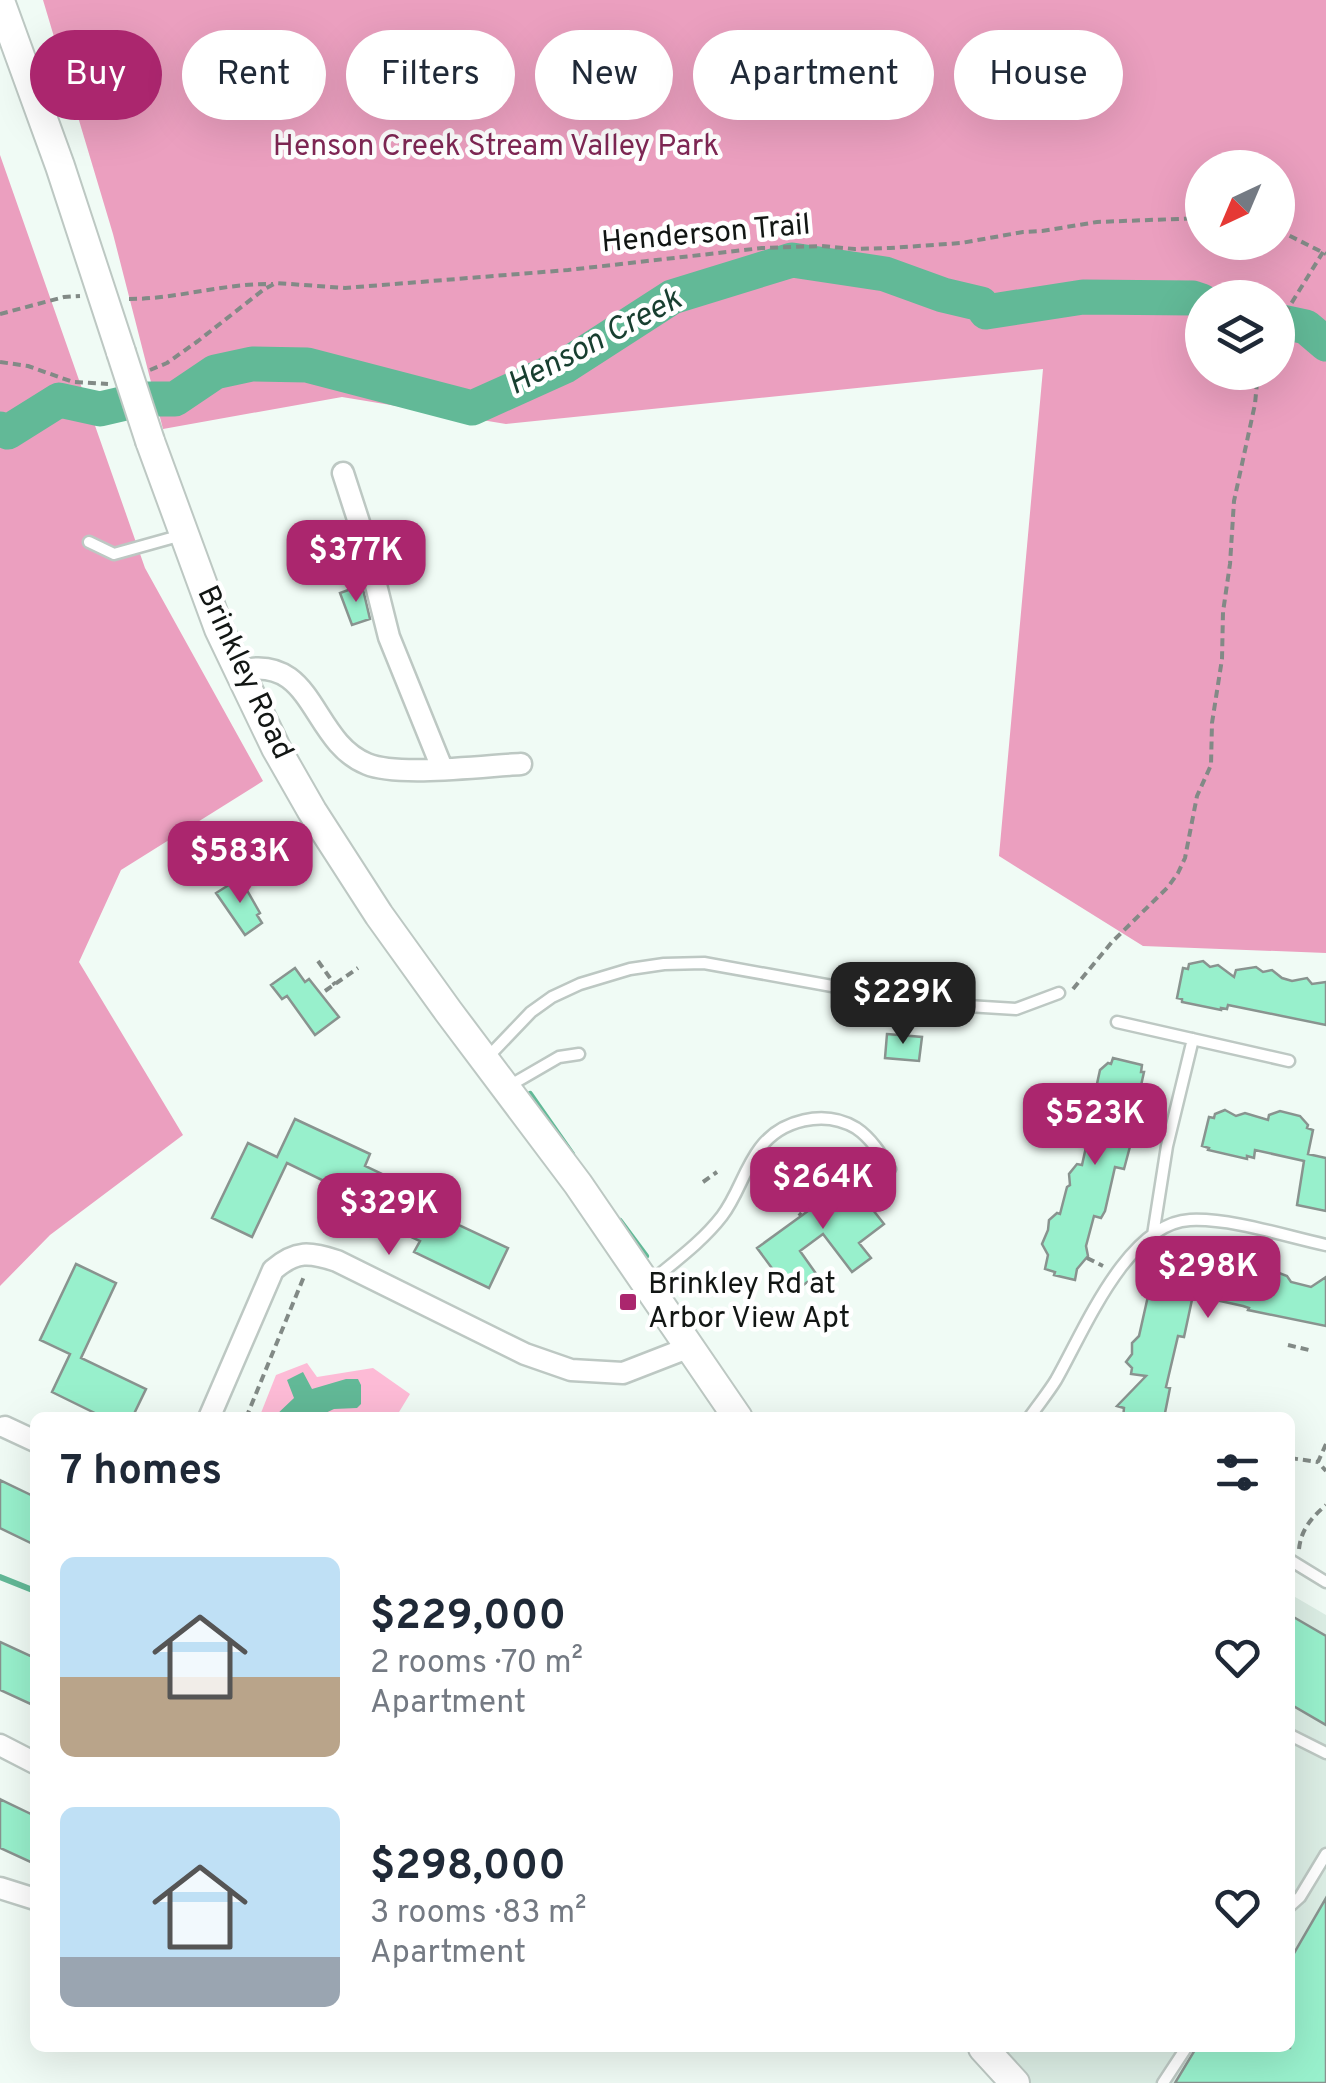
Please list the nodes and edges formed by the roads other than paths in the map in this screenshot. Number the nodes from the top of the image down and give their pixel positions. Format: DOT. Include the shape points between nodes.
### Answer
graph roads {
  1 [pos="0,0"];
  2 [pos="30,83"];
  3 [pos="43,120"];
  4 [pos="342,473"];
  5 [pos="182,534"];
  6 [pos="90,542"];
  7 [pos="239,671"];
  8 [pos="521,764"];
  9 [pos="442,768"];
  10 [pos="1059,993"];
  11 [pos="1117,1022"];
  12 [pos="1193,1039"];
  13 [pos="580,1054"];
  14 [pos="485,1060"];
  15 [pos="1288,1061"];
  16 [pos="506,1088"];
  17 [pos="890,1169"];
  18 [pos="1153,1234"];
  19 [pos="1326,1245"];
  20 [pos="647,1284"];
  21 [pos="690,1347"];
  22 [pos="211,1412"];
  23 [pos="734,1412"];
  24 [pos="1035,1412"];
  25 [pos="5,1427"];
  26 [pos="30,1439"];
  27 [pos="1295,1563"];
  28 [pos="1326,1582"];
  29 [pos="1295,1737"];
  30 [pos="0,1745"];
  31 [pos="1326,1753"];
  32 [pos="30,1760"];
  33 [pos="1326,1854"];
  34 [pos="0,1888"];
  35 [pos="30,1897"];
  36 [pos="1295,1901"];
  37 [pos="987,2052"];
  38 [pos="1183,2052"];
  39 [pos="1015,2083"];
  40 [pos="1163,2083"];
  1 -- 2 [label="main road, Brinkley Road"];
  3 -- 5 [label="main road, Brinkley Road, bridge"];
  4 -- 9 [label="street" via="388,637"];
  5 -- 6 [label="lane" via="114,554"];
  5 -- 7 [label="main road, Brinkley Road"];
  7 -- 9 [label="street" via="264,668 287,675 338,743 366,764"];
  7 -- 14 [label="main road, Brinkley Road" via="312,811"];
  8 -- 9 [label="street"];
  10 -- 14 [label="lane" via="1016,1009 919,1003 704,963 664,964 580,984 552,998"];
  11 -- 12 [label="lane"];
  12 -- 15 [label="lane"];
  12 -- 18 [label="lane"];
  13 -- 16 [label="lane" via="559,1057"];
  14 -- 16 [label="main road, Brinkley Road"];
  16 -- 20 [label="main road, Brinkley Road"];
  17 -- 20 [label="lane" via="857,1129 834,1118 803,1120 776,1132 758,1150 723,1215"];
  18 -- 19 [label="lane" via="1192,1220"];
  18 -- 24 [label="lane" via="1112,1277"];
  20 -- 21 [label="main road, Brinkley Road"];
  21 -- 22 [label="street" via="623,1373 571,1370 338,1262 299,1254 273,1270"];
  21 -- 23 [label="main road, Brinkley Road"];
  25 -- 26 [label="street"];
  27 -- 28 [label="lane"];
  29 -- 31 [label="lane"];
  30 -- 32 [label="street"];
  33 -- 36 [label="lane"];
  34 -- 35 [label="street"];
  37 -- 39 [label="main road"];
  38 -- 40 [label="lane"];
}
